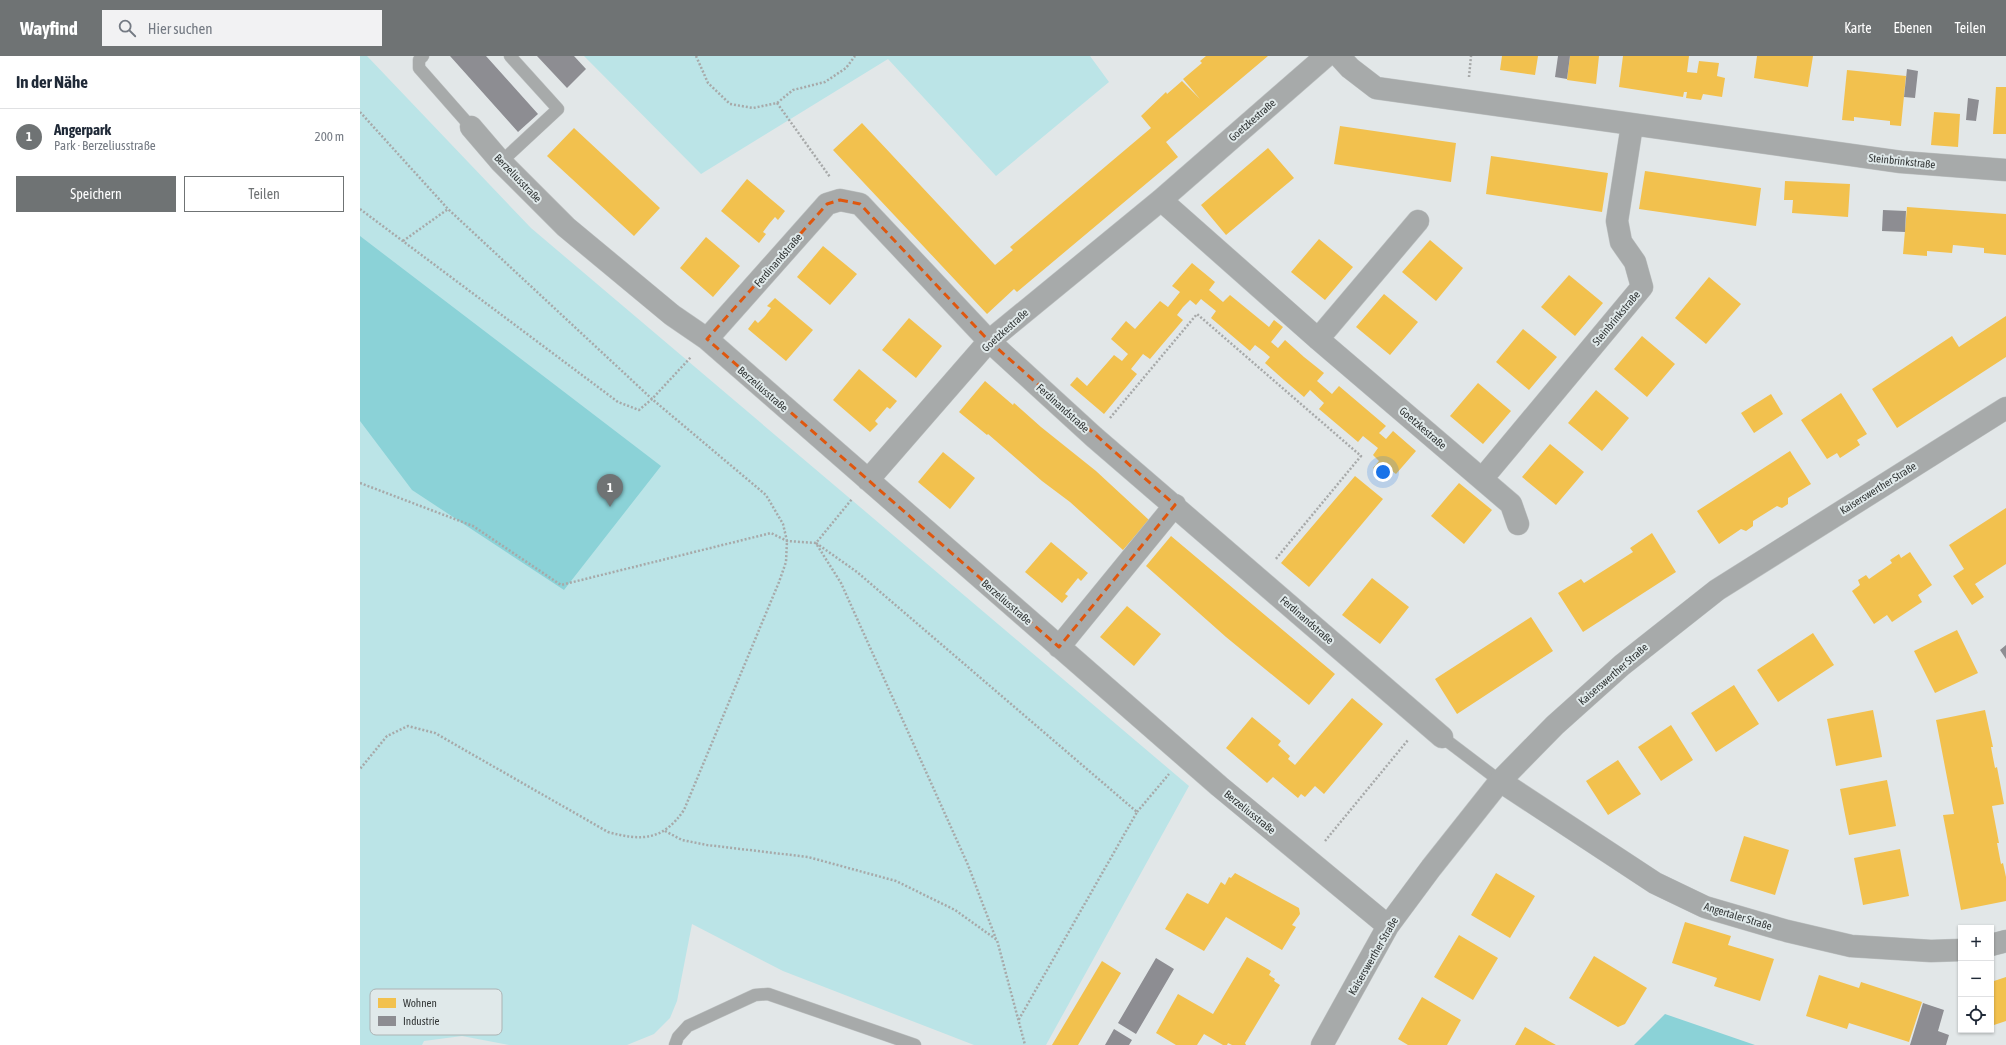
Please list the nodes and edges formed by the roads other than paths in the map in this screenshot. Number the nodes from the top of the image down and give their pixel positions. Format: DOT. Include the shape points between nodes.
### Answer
graph roads {
  1 [pos="423,56"];
  2 [pos="510,56"];
  3 [pos="1326,56"];
  4 [pos="1339,56"];
  5 [pos="1632,125"];
  6 [pos="471,127"];
  7 [pos="501,162"];
  8 [pos="2006,170"];
  9 [pos="1161,200"];
  10 [pos="1418,221"];
  11 [pos="707,339"];
  12 [pos="1318,339"];
  13 [pos="989,341"];
  14 [pos="2006,408"];
  15 [pos="1482,479"];
  16 [pos="868,480"];
  17 [pos="1175,505"];
  18 [pos="1518,524"];
  19 [pos="1059,647"];
  20 [pos="1442,738"];
  21 [pos="1500,782"];
  22 [pos="1388,926"];
  23 [pos="2006,941"];
  24 [pos="1994,944"];
  25 [pos="1958,950"];
  26 [pos="675,1045"];
  27 [pos="916,1045"];
  28 [pos="1322,1045"];
  1 -- 6 [label="lane" via="419,60 419,68"];
  2 -- 7 [label="lane" via="558,109"];
  3 -- 9 [label="street, Goetzkestraße"];
  4 -- 5 [label="street, Steinbrinkstraße" via="1376,88"];
  5 -- 8 [label="street, Steinbrinkstraße" via="1901,162"];
  5 -- 15 [label="street, Steinbrinkstraße" via="1617,220 1620,242 1635,262 1642,287"];
  6 -- 7 [label="street, Berzeliusstraße"];
  7 -- 11 [label="street, Berzeliusstraße" via="566,227 672,315"];
  9 -- 12 [label="street, Goetzkestraße"];
  9 -- 13 [label="street, Goetzkestraße"];
  10 -- 12 [label="street"];
  11 -- 13 [label="street, Ferdinandstraße" via="827,204 840,200 860,204"];
  11 -- 16 [label="street, Berzeliusstraße"];
  12 -- 15 [label="street, Goetzkestraße"];
  13 -- 16 [label="street, Goetzkestraße"];
  13 -- 17 [label="street, Ferdinandstraße" via="1094,437"];
  14 -- 21 [label="street, Kaiserswerther Straße" via="1717,590 1622,665 1555,725"];
  15 -- 18 [label="street, Goetzkestraße" via="1511,504"];
  16 -- 19 [label="street, Berzeliusstraße"];
  17 -- 19 [label="street"];
  17 -- 20 [label="street, Ferdinandstraße"];
  19 -- 22 [label="street, Berzeliusstraße" via="1219,786"];
  20 -- 21 [label="lane"];
  21 -- 22 [label="street, Kaiserswerther Straße"];
  21 -- 25 [label="street, Angertaler Straße" via="1655,883 1705,907 1787,931 1852,946"];
  22 -- 28 [label="street, Kaiserswerther Straße"];
  23 -- 24 [label="street"];
  26 -- 27 [label="lane" via="678,1037 688,1026 755,995 768,994"];
}
